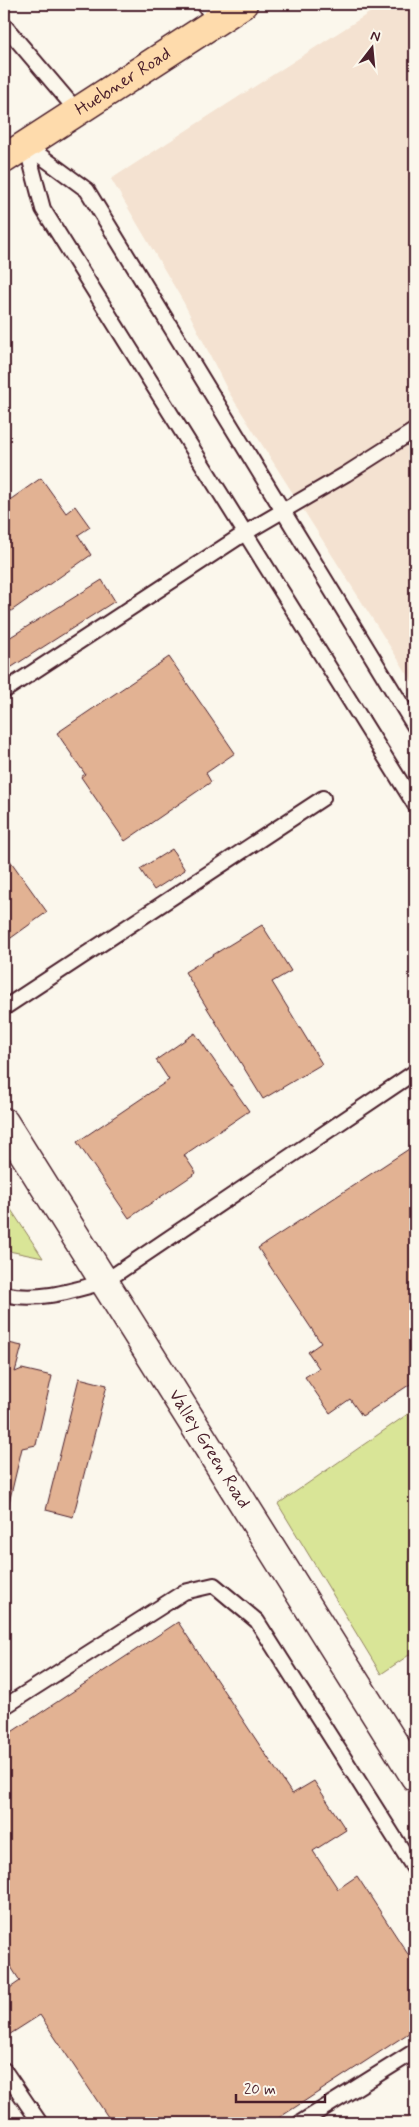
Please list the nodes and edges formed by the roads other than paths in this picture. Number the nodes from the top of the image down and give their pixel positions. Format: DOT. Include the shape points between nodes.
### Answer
graph roads {
  1 [pos="244,4"];
  2 [pos="210,13"];
  3 [pos="4,25"];
  4 [pos="77,111"];
  5 [pos="15,152"];
  6 [pos="415,430"];
  7 [pos="283,511"];
  8 [pos="244,533"];
  9 [pos="4,691"];
  10 [pos="415,726"];
  11 [pos="323,798"];
  12 [pos="415,805"];
  13 [pos="4,1008"];
  14 [pos="415,1072"];
  15 [pos="4,1122"];
  16 [pos="104,1282"];
  17 [pos="4,1294"];
  18 [pos="4,1707"];
  19 [pos="415,1777"];
  20 [pos="415,1870"];
  21 [pos="415,2051"];
  22 [pos="4,2070"];
  23 [pos="40,2123"];
  24 [pos="300,2123"];
  1 -- 2 [label="main road, Huebner Road"];
  2 -- 4 [label="main road, Huebner Road"];
  3 -- 4 [label="lane"];
  4 -- 5 [label="main road, Huebner Road"];
  5 -- 7 [label="lane" via="87,190"];
  5 -- 8 [label="lane" via="43,209"];
  6 -- 7 [label="lane"];
  7 -- 8 [label="lane"];
  7 -- 10 [label="lane"];
  8 -- 9 [label="lane"];
  8 -- 12 [label="lane"];
  11 -- 13 [label="lane"];
  14 -- 16 [label="lane"];
  15 -- 16 [label="street, Valley Green Road"];
  16 -- 17 [label="lane" via="60,1294 16,1297"];
  16 -- 19 [label="street, Valley Green Road"];
  18 -- 20 [label="lane" via="184,1592 214,1585 257,1620"];
  21 -- 24 [label="lane"];
  22 -- 23 [label="lane"];
}
